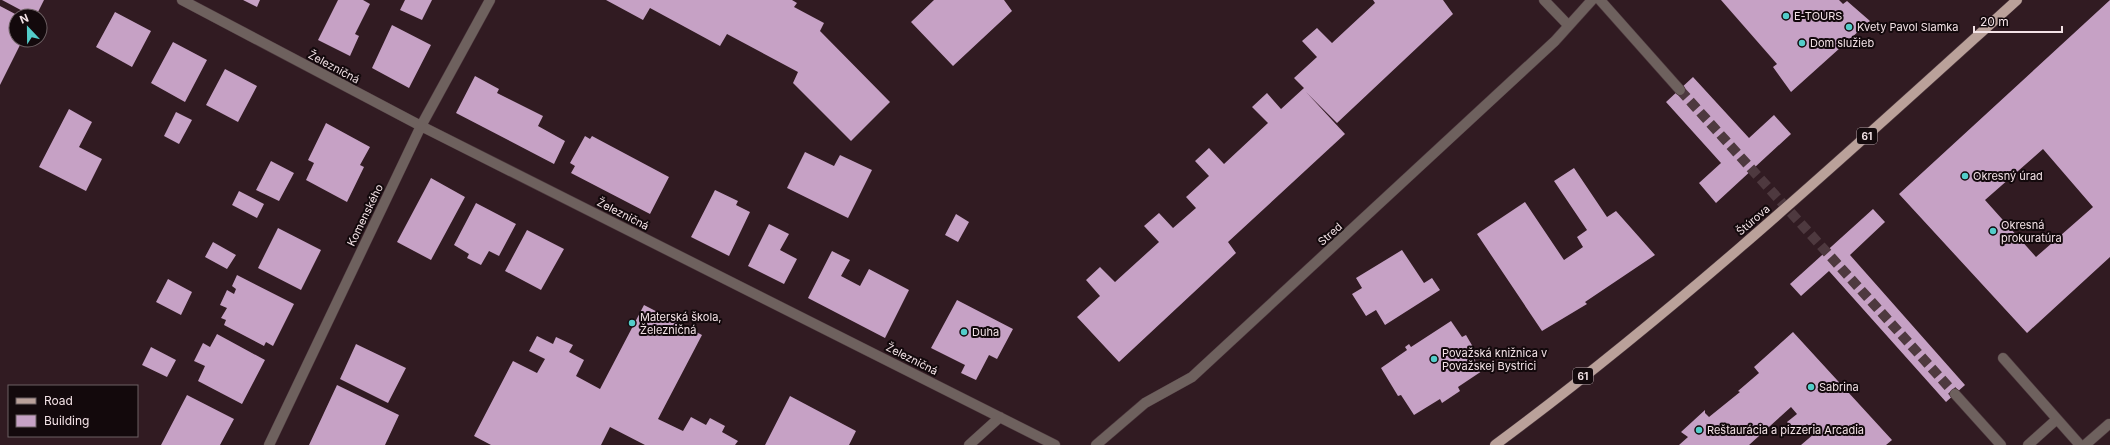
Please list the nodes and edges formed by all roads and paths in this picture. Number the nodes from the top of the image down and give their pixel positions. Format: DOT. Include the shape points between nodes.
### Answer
graph roads {
  1 [pos="182,0"];
  2 [pos="490,0"];
  3 [pos="1544,0"];
  4 [pos="1592,0"];
  5 [pos="1600,0"];
  6 [pos="2017,0"];
  7 [pos="1568,26"];
  8 [pos="1680,90"];
  9 [pos="421,126"];
  10 [pos="2003,358"];
  11 [pos="1955,394"];
  12 [pos="1000,417"];
  13 [pos="2057,419"];
  14 [pos="2109,424"];
  15 [pos="269,445"];
  16 [pos="969,445"];
  17 [pos="1055,445"];
  18 [pos="1096,445"];
  19 [pos="1495,445"];
  20 [pos="2001,445"];
  21 [pos="2028,445"];
  22 [pos="2080,445"];
  23 [pos="2085,445"];
  1 -- 9 [label="street, Železničná"];
  2 -- 9 [label="street, Komenského"];
  3 -- 7 [label="street"];
  4 -- 7 [label="street, Stred"];
  5 -- 8 [label="street"];
  6 -- 19 [label="main road, Štúrova / 61" via="1852,150 1727,258"];
  7 -- 18 [label="street, Stred" via="1478,114 1192,377 1145,403"];
  9 -- 12 [label="street, Železničná"];
  9 -- 15 [label="street, Komenského"];
  10 -- 13 [label="street"];
  11 -- 20 [label="street"];
  12 -- 16 [label="street"];
  12 -- 17 [label="street, Železničná"];
  13 -- 21 [label="street"];
  13 -- 22 [label="street"];
  14 -- 23 [label="street"];
}
